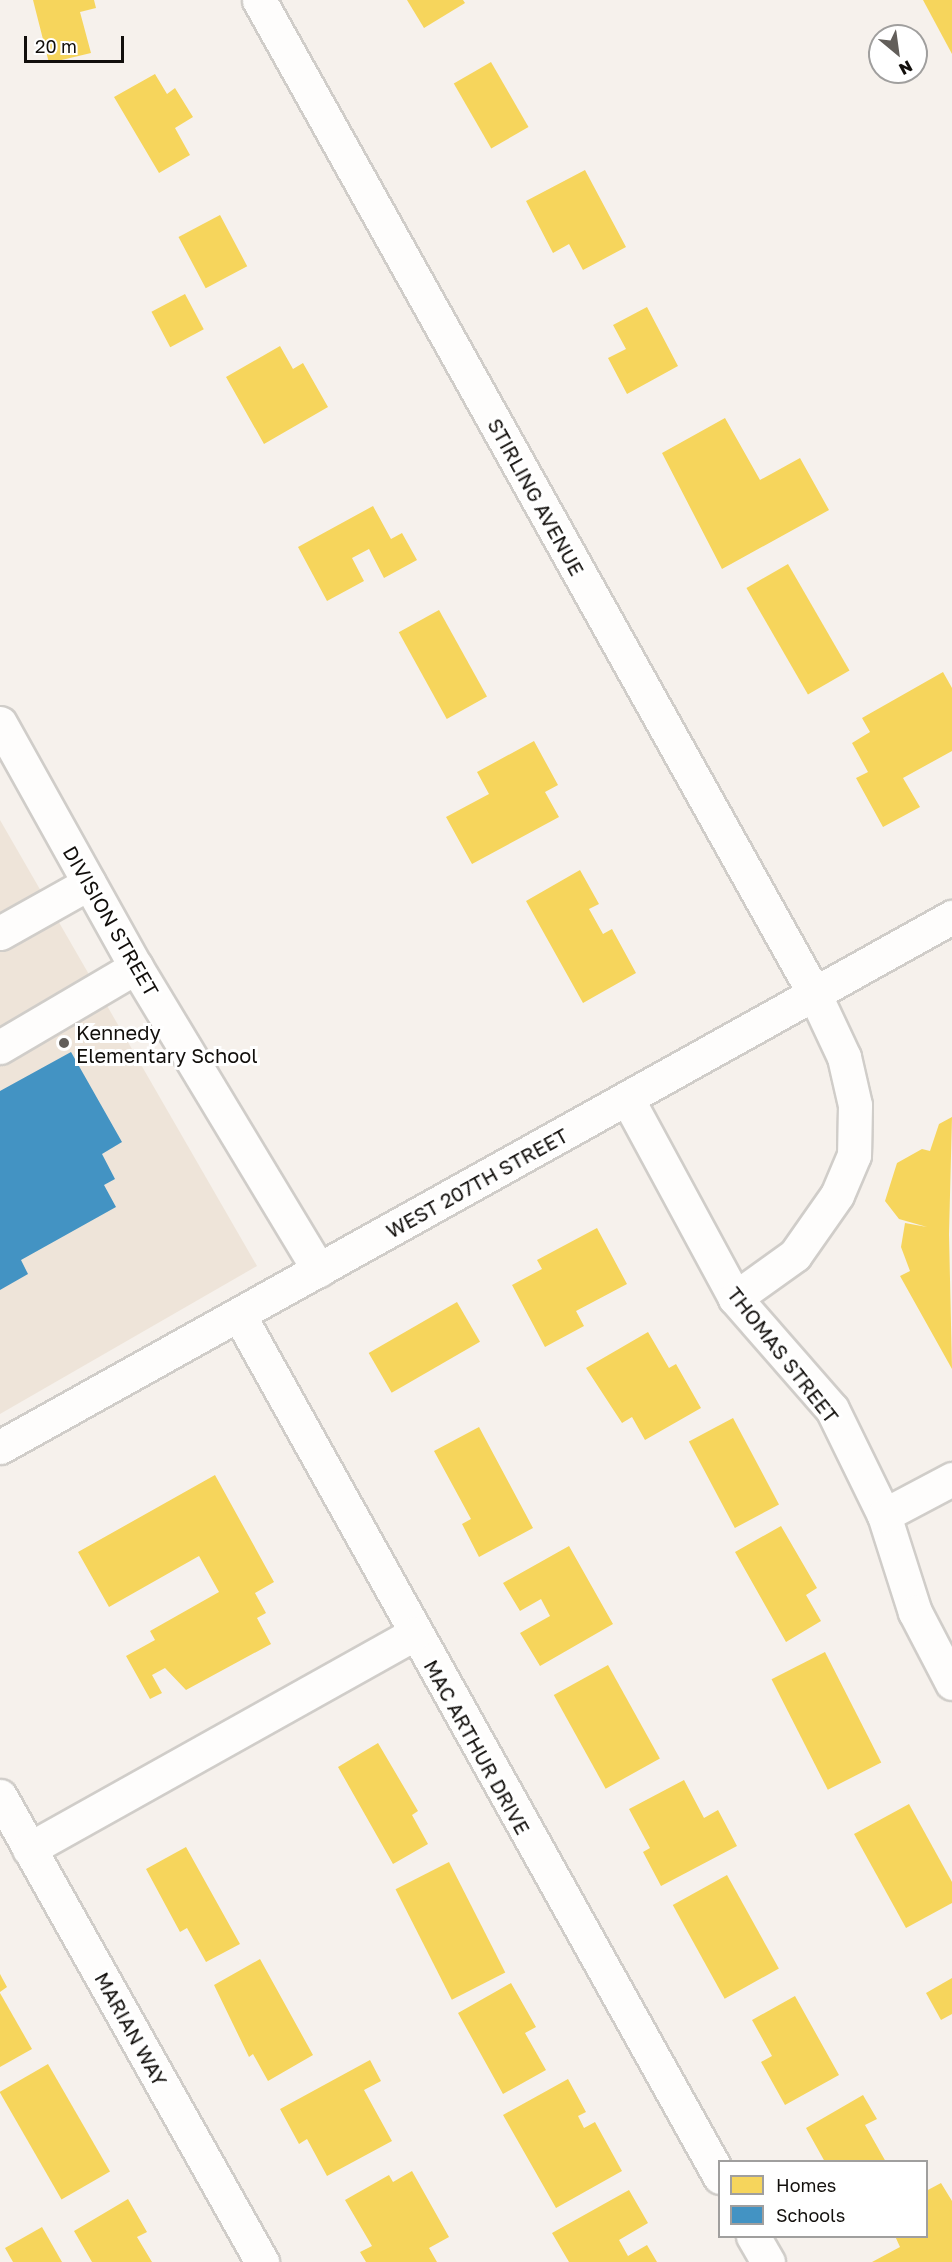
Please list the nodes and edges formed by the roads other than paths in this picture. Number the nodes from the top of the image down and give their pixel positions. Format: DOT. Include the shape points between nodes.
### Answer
graph roads {
  1 [pos="260,0"];
  2 [pos="0,723"];
  3 [pos="89,883"];
  4 [pos="952,917"];
  5 [pos="0,933"];
  6 [pos="136,968"];
  7 [pos="814,993"];
  8 [pos="0,1047"];
  9 [pos="628,1100"];
  10 [pos="319,1270"];
  11 [pos="735,1298"];
  12 [pos="239,1315"];
  13 [pos="0,1447"];
  14 [pos="952,1479"];
  15 [pos="884,1515"];
  16 [pos="414,1634"];
  17 [pos="952,1683"];
  18 [pos="0,1796"];
  19 [pos="29,1849"];
  20 [pos="718,2173"];
  21 [pos="754,2238"];
  22 [pos="262,2262"];
  23 [pos="768,2262"];
  1 -- 7 [label="street, STIRLING AVENUE"];
  2 -- 3 [label="street, DIVISION STREET"];
  3 -- 5 [label="street"];
  3 -- 6 [label="street, DIVISION STREET"];
  4 -- 7 [label="street, WEST 207TH STREET"];
  6 -- 8 [label="street"];
  6 -- 10 [label="street, DIVISION STREET"];
  7 -- 9 [label="street, WEST 207TH STREET"];
  7 -- 11 [label="street, STIRLING AVENUE" via="844,1057 855,1104 854,1155 837,1196 795,1255"];
  9 -- 10 [label="street, WEST 207TH STREET"];
  9 -- 11 [label="street, THOMAS STREET"];
  10 -- 12 [label="street, WEST 207TH STREET"];
  11 -- 15 [label="street, THOMAS STREET" via="832,1409"];
  12 -- 13 [label="street, WEST 207TH STREET"];
  12 -- 16 [label="street, MAC ARTHUR DRIVE"];
  14 -- 15 [label="street"];
  15 -- 17 [label="street, THOMAS STREET" via="915,1612"];
  16 -- 19 [label="street"];
  16 -- 20 [label="street, MAC ARTHUR DRIVE"];
  18 -- 19 [label="street, MARIAN WAY"];
  19 -- 22 [label="street, MARIAN WAY"];
  21 -- 23 [label="street"];
}
